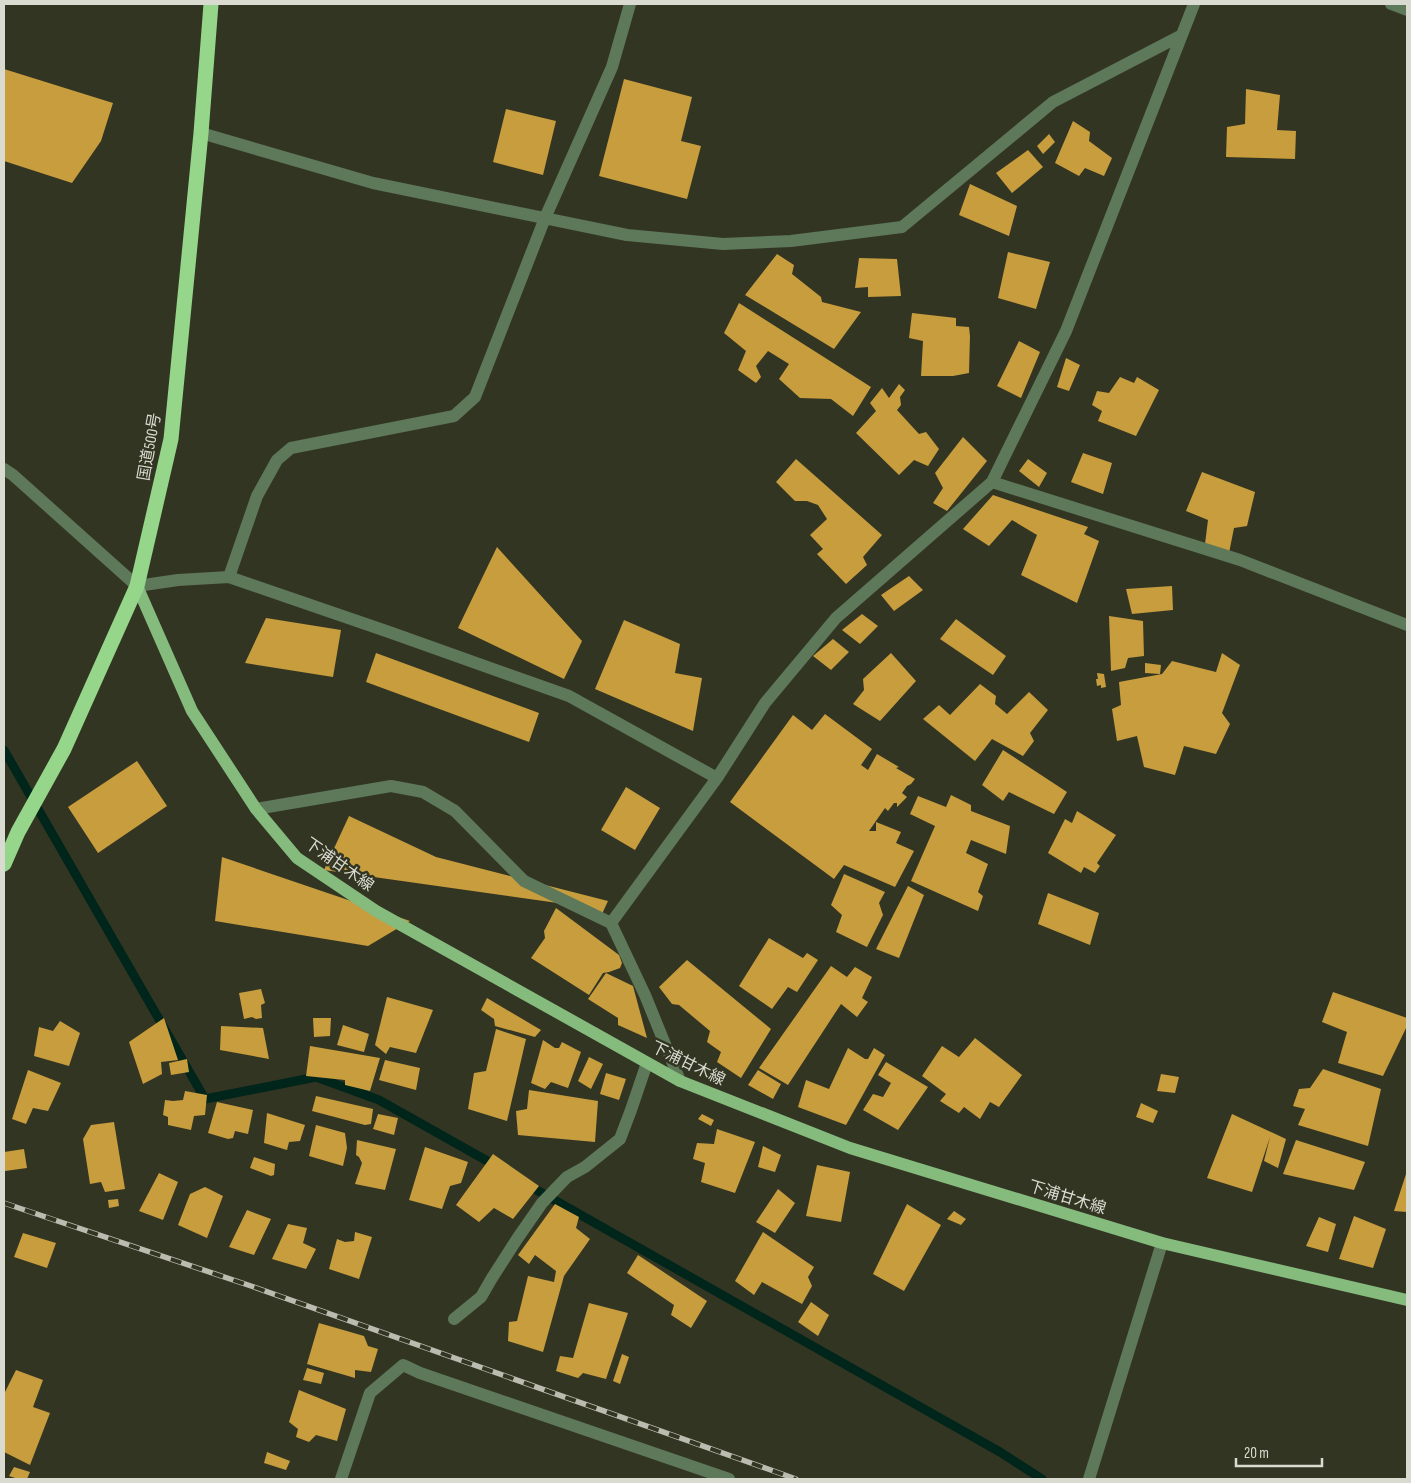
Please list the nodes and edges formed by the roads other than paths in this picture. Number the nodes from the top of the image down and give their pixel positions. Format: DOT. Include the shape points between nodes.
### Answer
graph roads {
  1 [pos="211,4"];
  2 [pos="630,4"];
  3 [pos="1194,4"];
  4 [pos="1391,4"];
  5 [pos="1407,10"];
  6 [pos="1182,35"];
  7 [pos="201,133"];
  8 [pos="545,218"];
  9 [pos="4,470"];
  10 [pos="992,482"];
  11 [pos="229,578"];
  12 [pos="137,586"];
  13 [pos="1407,625"];
  14 [pos="717,778"];
  15 [pos="256,809"];
  16 [pos="4,864"];
  17 [pos="611,923"];
  18 [pos="648,1063"];
  19 [pos="680,1082"];
  20 [pos="1162,1243"];
  21 [pos="1407,1300"];
  22 [pos="454,1319"];
  23 [pos="341,1479"];
  24 [pos="729,1479"];
  25 [pos="1089,1479"];
  1 -- 7 [label="highway, 国道500号"];
  2 -- 8 [label="street" via="612,67"];
  3 -- 6 [label="street"];
  4 -- 5 [label="street"];
  6 -- 8 [label="street" via="1054,102 902,228 792,241 723,244 627,234"];
  6 -- 10 [label="street" via="1066,331"];
  7 -- 8 [label="street" via="373,183"];
  7 -- 12 [label="highway, 国道500号" via="171,439"];
  8 -- 11 [label="street" via="475,397 454,416 291,448 278,460 257,496"];
  9 -- 12 [label="street"];
  10 -- 13 [label="street" via="1240,560"];
  10 -- 14 [label="street" via="836,618 765,703"];
  11 -- 12 [label="street"];
  11 -- 14 [label="street" via="569,696"];
  12 -- 15 [label="main road, 下浦甘木線" via="192,711"];
  12 -- 16 [label="highway, 国道500号" via="64,749"];
  14 -- 17 [label="street"];
  15 -- 17 [label="street" via="391,786 423,792 455,811 524,881"];
  15 -- 18 [label="main road, 下浦甘木線" via="297,858 376,911"];
  17 -- 19 [label="street" via="645,995"];
  18 -- 19 [label="main road, 下浦甘木線"];
  18 -- 22 [label="street" via="620,1138 567,1177 542,1203 481,1297"];
  19 -- 20 [label="main road, 下浦甘木線" via="850,1148"];
  20 -- 21 [label="main road, 下浦甘木線"];
  20 -- 25 [label="street"];
  23 -- 24 [label="street" via="370,1393 403,1366"];
}
